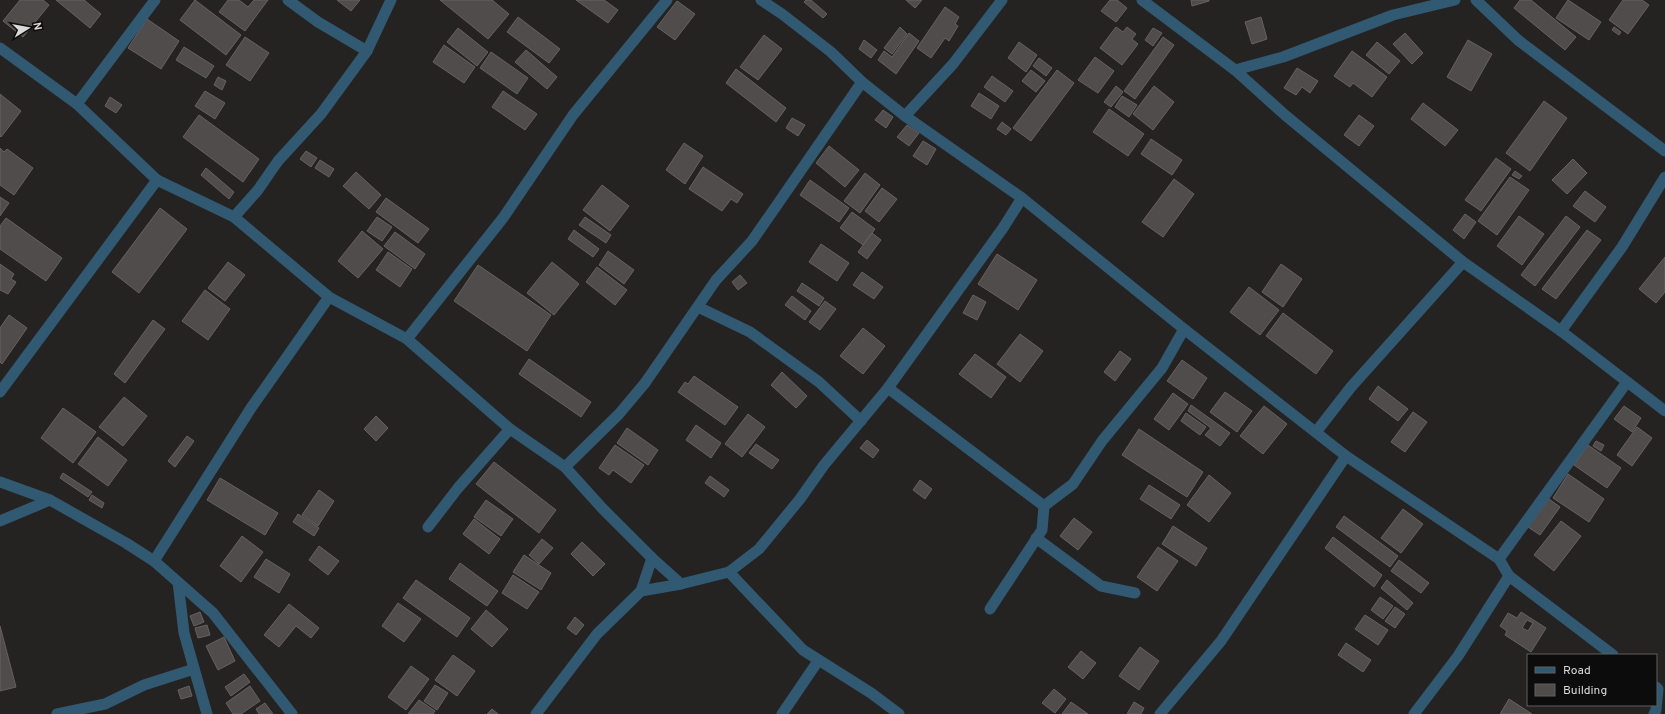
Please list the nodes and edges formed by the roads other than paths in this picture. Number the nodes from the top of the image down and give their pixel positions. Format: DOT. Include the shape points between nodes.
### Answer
graph roads {
  1 [pos="155,0"];
  2 [pos="288,0"];
  3 [pos="391,0"];
  4 [pos="667,0"];
  5 [pos="761,0"];
  6 [pos="1002,0"];
  7 [pos="1143,0"];
  8 [pos="1455,0"];
  9 [pos="1476,0"];
  10 [pos="367,51"];
  11 [pos="1,52"];
  12 [pos="1235,70"];
  13 [pos="862,82"];
  14 [pos="77,104"];
  15 [pos="905,116"];
  16 [pos="1665,151"];
  17 [pos="1665,177"];
  18 [pos="156,180"];
  19 [pos="1022,198"];
  20 [pos="234,218"];
  21 [pos="1463,262"];
  22 [pos="329,297"];
  23 [pos="698,307"];
  24 [pos="1184,329"];
  25 [pos="1561,331"];
  26 [pos="407,339"];
  27 [pos="1627,382"];
  28 [pos="888,388"];
  29 [pos="0,392"];
  30 [pos="1665,411"];
  31 [pos="861,421"];
  32 [pos="510,429"];
  33 [pos="1316,432"];
  34 [pos="1346,456"];
  35 [pos="565,467"];
  36 [pos="0,482"];
  37 [pos="50,500"];
  38 [pos="1044,506"];
  39 [pos="0,521"];
  40 [pos="428,527"];
  41 [pos="1036,538"];
  42 [pos="652,558"];
  43 [pos="1498,559"];
  44 [pos="154,561"];
  45 [pos="730,572"];
  46 [pos="1509,576"];
  47 [pos="178,582"];
  48 [pos="681,584"];
  49 [pos="641,591"];
  50 [pos="1135,593"];
  51 [pos="990,609"];
  52 [pos="1612,654"];
  53 [pos="818,661"];
  54 [pos="194,669"];
  55 [pos="1660,690"];
  56 [pos="1657,705"];
  57 [pos="57,714"];
  58 [pos="207,714"];
  59 [pos="292,714"];
  60 [pos="536,714"];
  61 [pos="782,714"];
  62 [pos="899,714"];
  63 [pos="1160,714"];
  64 [pos="1414,714"];
  1 -- 14 [label="street"];
  2 -- 10 [label="street" via="318,22"];
  3 -- 10 [label="street"];
  4 -- 26 [label="street" via="573,115 503,218"];
  5 -- 13 [label="street" via="831,52"];
  6 -- 15 [label="street" via="953,64"];
  7 -- 12 [label="street"];
  8 -- 12 [label="street" via="1393,15 1283,57"];
  9 -- 16 [label="street" via="1518,40"];
  10 -- 20 [label="street" via="321,114 278,161"];
  11 -- 14 [label="street"];
  12 -- 21 [label="street" via="1285,115"];
  13 -- 15 [label="street"];
  13 -- 23 [label="street" via="752,241 716,280"];
  14 -- 18 [label="street"];
  15 -- 19 [label="street"];
  17 -- 25 [label="street" via="1622,247"];
  18 -- 20 [label="street"];
  18 -- 29 [label="street"];
  19 -- 24 [label="street"];
  19 -- 28 [label="street"];
  20 -- 22 [label="street"];
  21 -- 25 [label="street"];
  21 -- 33 [label="street" via="1351,387"];
  22 -- 26 [label="street"];
  22 -- 44 [label="street" via="251,408"];
  23 -- 31 [label="street" via="750,332 819,382"];
  23 -- 35 [label="street" via="641,388 619,414"];
  24 -- 33 [label="street"];
  24 -- 38 [label="street" via="1162,368 1102,441 1073,484"];
  25 -- 27 [label="street"];
  26 -- 32 [label="street"];
  27 -- 30 [label="street"];
  27 -- 43 [label="street"];
  28 -- 31 [label="street"];
  28 -- 38 [label="street"];
  31 -- 45 [label="street" via="759,549"];
  32 -- 35 [label="street"];
  32 -- 40 [label="street" via="458,488"];
  33 -- 34 [label="street"];
  34 -- 43 [label="street"];
  34 -- 63 [label="street" via="1221,641"];
  35 -- 42 [label="street"];
  36 -- 37 [label="street"];
  37 -- 39 [label="street"];
  37 -- 44 [label="street" via="126,542"];
  38 -- 41 [label="street" via="1042,530"];
  41 -- 50 [label="street" via="1101,586"];
  41 -- 51 [label="street"];
  42 -- 48 [label="street"];
  42 -- 49 [label="street"];
  43 -- 46 [label="street"];
  44 -- 47 [label="street"];
  45 -- 48 [label="street"];
  45 -- 53 [label="street" via="803,650"];
  46 -- 52 [label="street"];
  46 -- 64 [label="street" via="1458,656"];
  47 -- 54 [label="street" via="184,633"];
  47 -- 59 [label="street" via="213,614"];
  48 -- 49 [label="street"];
  49 -- 60 [label="street" via="597,634"];
  53 -- 61 [label="street"];
  53 -- 62 [label="street" via="871,693"];
  54 -- 57 [label="street" via="144,685 105,704"];
  54 -- 58 [label="street"];
  55 -- 56 [label="street"];
}
